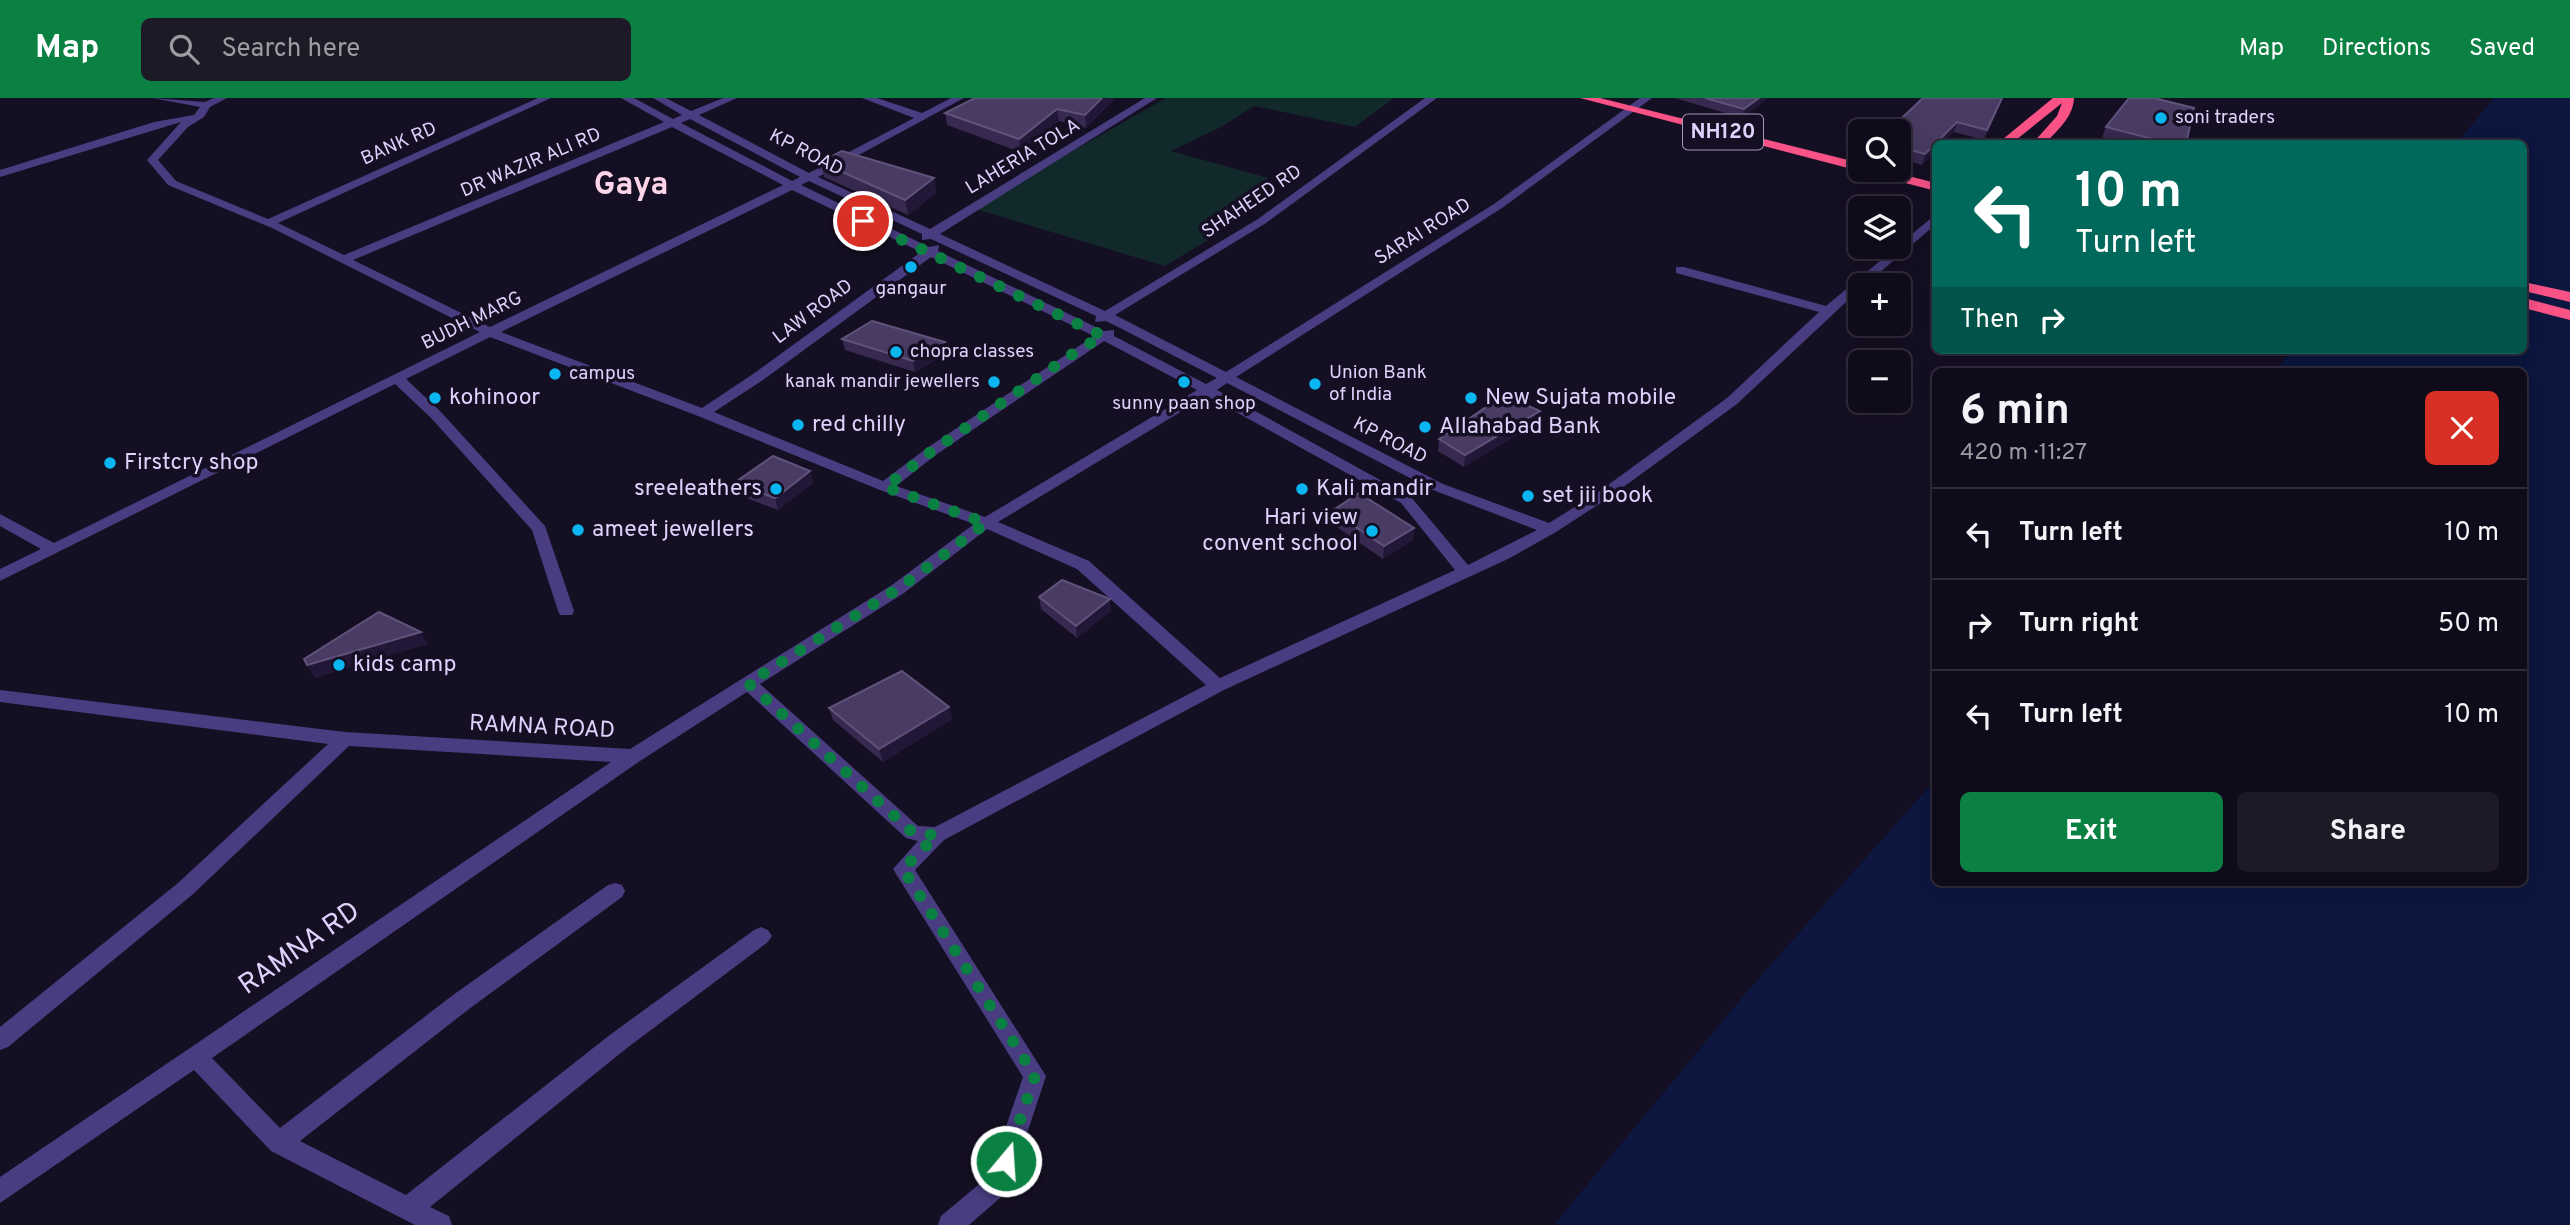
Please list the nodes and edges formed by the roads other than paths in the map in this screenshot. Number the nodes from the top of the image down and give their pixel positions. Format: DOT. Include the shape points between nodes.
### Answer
graph roads {
  1 [pos="158,98"];
  2 [pos="222,98"];
  3 [pos="545,98"];
  4 [pos="626,98"];
  5 [pos="657,98"];
  6 [pos="732,98"];
  7 [pos="867,98"];
  8 [pos="959,98"];
  9 [pos="1152,98"];
  10 [pos="1432,98"];
  11 [pos="1586,98"];
  12 [pos="1647,98"];
  13 [pos="2060,98"];
  14 [pos="2068,98"];
  15 [pos="1633,109"];
  16 [pos="203,110"];
  17 [pos="691,116"];
  18 [pos="922,117"];
  19 [pos="673,123"];
  20 [pos="2008,140"];
  21 [pos="2042,140"];
  22 [pos="1848,164"];
  23 [pos="0,174"];
  24 [pos="809,177"];
  25 [pos="1911,181"];
  26 [pos="791,185"];
  27 [pos="1932,186"];
  28 [pos="1932,220"];
  29 [pos="268,223"];
  30 [pos="931,234"];
  31 [pos="947,240"];
  32 [pos="911,244"];
  33 [pos="927,253"];
  34 [pos="342,260"];
  35 [pos="1680,270"];
  36 [pos="2527,287"];
  37 [pos="2570,297"];
  38 [pos="2527,304"];
  39 [pos="1828,311"];
  40 [pos="2570,314"];
  41 [pos="1106,315"];
  42 [pos="1125,325"];
  43 [pos="1086,326"];
  44 [pos="491,333"];
  45 [pos="1103,336"];
  46 [pos="1226,378"];
  47 [pos="398,379"];
  48 [pos="1206,389"];
  49 [pos="703,413"];
  50 [pos="885,487"];
  51 [pos="0,519"];
  52 [pos="986,523"];
  53 [pos="1550,529"];
  54 [pos="53,550"];
  55 [pos="1465,572"];
  56 [pos="0,576"];
  57 [pos="566,611"];
  58 [pos="748,683"];
  59 [pos="1218,686"];
  60 [pos="0,696"];
  61 [pos="345,740"];
  62 [pos="633,756"];
  63 [pos="937,835"];
  64 [pos="615,891"];
  65 [pos="761,936"];
  66 [pos="0,1040"];
  67 [pos="196,1057"];
  68 [pos="279,1143"];
  69 [pos="0,1191"];
  70 [pos="408,1209"];
  71 [pos="440,1225"];
  72 [pos="950,1225"];
  1 -- 16 [label="street"];
  2 -- 16 [label="street"];
  3 -- 29 [label="street, BANK RD"];
  4 -- 19 [label="street, KP ROAD"];
  5 -- 17 [label="street, KP ROAD"];
  6 -- 17 [label="street, DR WAZIR ALI RD"];
  7 -- 18 [label="street"];
  8 -- 18 [label="street, BUDH MARG"];
  9 -- 30 [label="street, LAHERIA TOLA"];
  10 -- 41 [label="street, SHAHEED RD" via="1262,221"];
  11 -- 15 [label="highway, NH120"];
  12 -- 15 [label="street, SARAI ROAD"];
  13 -- 20 [label="highway"];
  14 -- 21 [label="highway" via="2063,116"];
  15 -- 22 [label="highway, NH120"];
  15 -- 46 [label="street, SARAI ROAD" via="1498,206"];
  16 -- 23 [label="street"];
  16 -- 29 [label="street" via="152,160 172,183"];
  17 -- 19 [label="street, DR WAZIR ALI RD"];
  17 -- 24 [label="street, KP ROAD"];
  18 -- 24 [label="street, BUDH MARG"];
  19 -- 26 [label="street, KP ROAD"];
  19 -- 34 [label="street, DR WAZIR ALI RD"];
  24 -- 26 [label="street, BUDH MARG"];
  24 -- 30 [label="street, KP ROAD"];
  25 -- 27 [label="highway"];
  26 -- 32 [label="street, KP ROAD"];
  26 -- 44 [label="street, BUDH MARG"];
  28 -- 39 [label="street"];
  29 -- 34 [label="street"];
  30 -- 31 [label="street, KP ROAD"];
  30 -- 32 [label="street, LAHERIA TOLA"];
  31 -- 33 [label="street, LAW ROAD"];
  31 -- 41 [label="street, KP ROAD"];
  32 -- 33 [label="street, KP ROAD"];
  33 -- 43 [label="street, KP ROAD"];
  33 -- 49 [label="street, LAW ROAD"];
  34 -- 44 [label="street"];
  35 -- 39 [label="street"];
  36 -- 37 [label="highway"];
  38 -- 40 [label="highway"];
  39 -- 53 [label="street" via="1732,401"];
  41 -- 42 [label="street, KP ROAD"];
  41 -- 43 [label="street, SHAHEED RD"];
  42 -- 45 [label="street"];
  42 -- 46 [label="street, KP ROAD"];
  43 -- 45 [label="street, KP ROAD"];
  44 -- 47 [label="street, BUDH MARG"];
  44 -- 49 [label="street"];
  45 -- 48 [label="street, KP ROAD"];
  45 -- 50 [label="street"];
  46 -- 48 [label="street, RAMNA ROAD"];
  46 -- 53 [label="street, KP ROAD" via="1438,487"];
  47 -- 54 [label="street, BUDH MARG"];
  47 -- 57 [label="street" via="539,529"];
  48 -- 52 [label="street, RAMNA ROAD"];
  48 -- 55 [label="street, KP ROAD" via="1406,500"];
  49 -- 50 [label="street"];
  50 -- 52 [label="street"];
  51 -- 54 [label="street"];
  52 -- 58 [label="street, RAMNA ROAD" via="898,589"];
  52 -- 59 [label="street" via="1083,565"];
  53 -- 55 [label="street"];
  54 -- 56 [label="street, BUDH MARG"];
  55 -- 59 [label="street"];
  58 -- 62 [label="street, RAMNA ROAD"];
  58 -- 63 [label="street" via="913,833"];
  59 -- 63 [label="street"];
  60 -- 61 [label="street, RAMNA ROAD"];
  61 -- 62 [label="street, RAMNA ROAD"];
  61 -- 66 [label="street" via="185,889"];
  62 -- 67 [label="street, RAMNA RD"];
  63 -- 72 [label="street" via="903,869 1035,1076 999,1182"];
  64 -- 68 [label="street" via="461,1002"];
  65 -- 70 [label="street" via="619,1041"];
  67 -- 68 [label="street"];
  67 -- 69 [label="street, RAMNA RD"];
  68 -- 70 [label="street"];
  70 -- 71 [label="street"];
}
